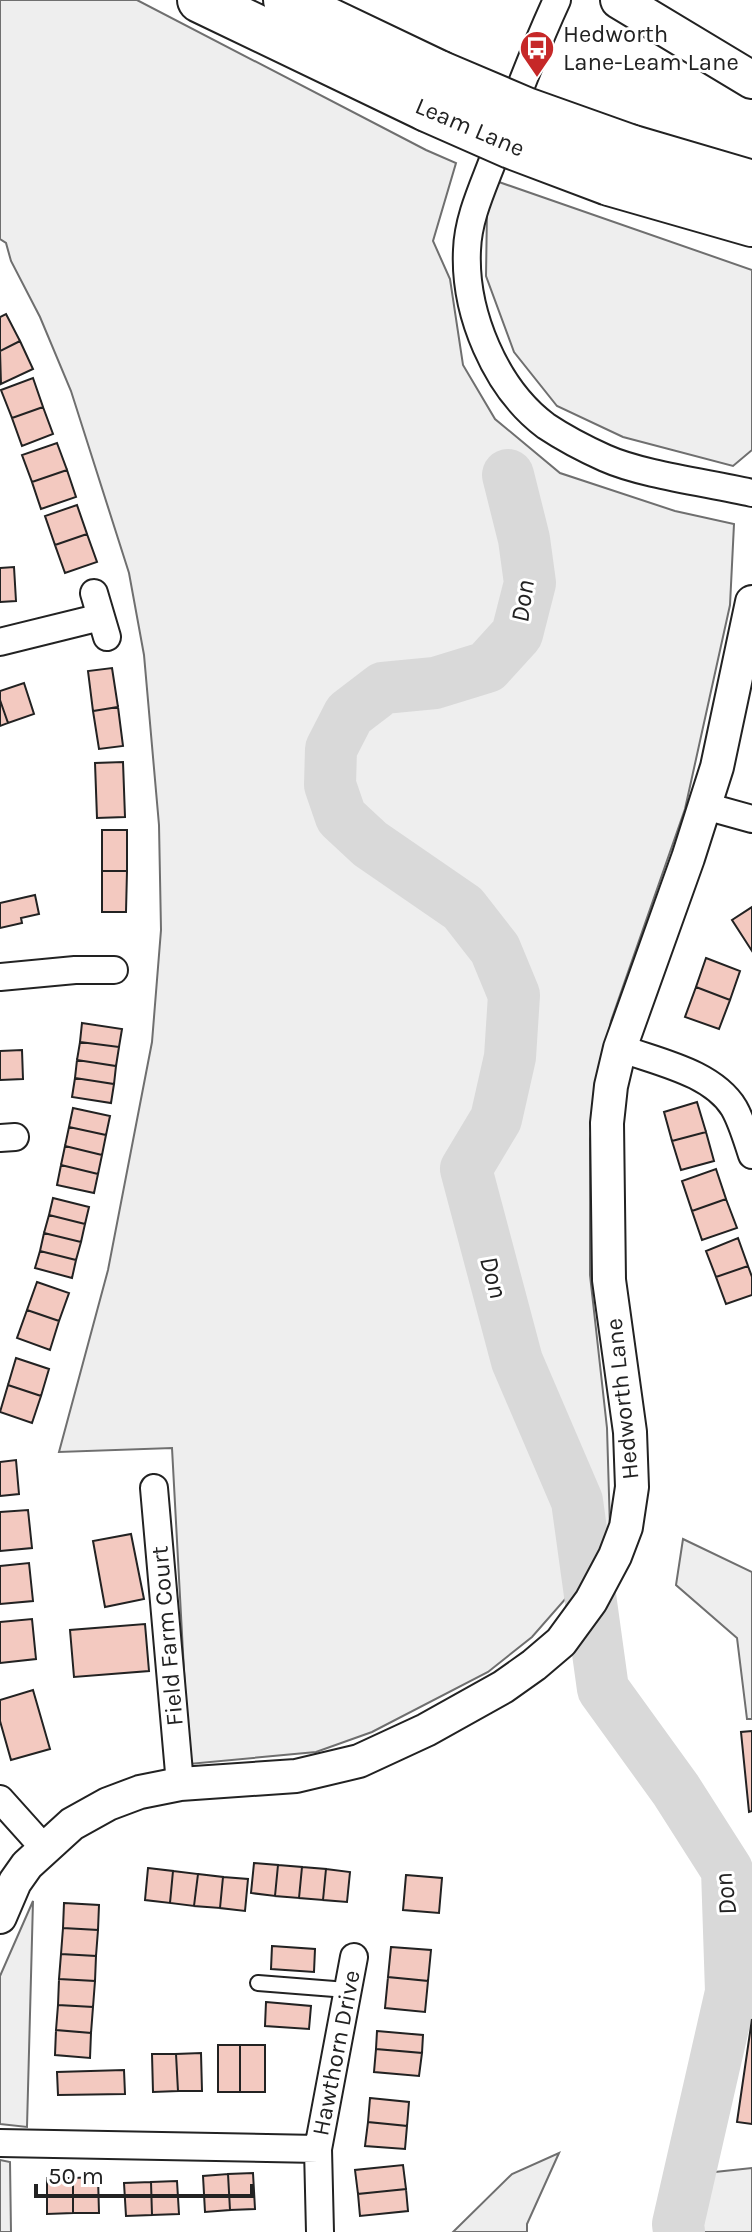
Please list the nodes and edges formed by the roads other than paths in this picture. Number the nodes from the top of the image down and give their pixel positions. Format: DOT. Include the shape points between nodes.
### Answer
graph roads {
  1 [pos="200,0"];
  2 [pos="286,0"];
  3 [pos="557,0"];
  4 [pos="619,0"];
  5 [pos="752,80"];
  6 [pos="433,91"];
  7 [pos="620,165"];
  8 [pos="752,183"];
  9 [pos="656,197"];
  10 [pos="752,224"];
  11 [pos="752,250"];
  12 [pos="752,493"];
  13 [pos="752,602"];
  14 [pos="101,616"];
  15 [pos="0,642"];
  16 [pos="705,806"];
  17 [pos="752,819"];
  18 [pos="114,970"];
  19 [pos="0,977"];
  20 [pos="620,1048"];
  21 [pos="752,1155"];
  22 [pos="154,1488"];
  23 [pos="180,1784"];
  24 [pos="0,1799"];
  25 [pos="44,1848"];
  26 [pos="0,1917"];
  27 [pos="354,1957"];
  28 [pos="258,1983"];
  29 [pos="347,1990"];
  30 [pos="0,2143"];
  31 [pos="318,2149"];
  32 [pos="320,2232"];
  1 -- 6 [label="highway, Leam Lane"];
  2 -- 6 [label="highway, Leam Lane"];
  3 -- 12 [label="street" via="475,209 467,248 468,293 484,341 522,403 576,443 631,466"];
  4 -- 5 [label="main road"];
  6 -- 7 [label="highway, Leam Lane, bridge" via="511,146"];
  7 -- 8 [label="highway, Leam Lane"];
  7 -- 9 [label="highway, Leam Lane"];
  9 -- 10 [label="highway, Leam Lane"];
  9 -- 11 [label="highway"];
  13 -- 16 [label="street, Hedworth Lane"];
  14 -- 15 [label="street"];
  16 -- 17 [label="street"];
  16 -- 20 [label="street, Hedworth Lane"];
  18 -- 19 [label="street"];
  20 -- 21 [label="street" via="692,1074 724,1094"];
  20 -- 23 [label="street, Hedworth Lane" via="607,1123 609,1280 630,1432 632,1487 626,1527 591,1601 561,1642 503,1687 359,1761 296,1776"];
  22 -- 23 [label="street, Field Farm Court"];
  23 -- 25 [label="street, Hedworth Lane" via="108,1804"];
  24 -- 25 [label="street"];
  25 -- 26 [label="street, Hedworth Lane" via="15,1882"];
  27 -- 29 [label="street, Hawthorn Drive"];
  28 -- 29 [label="lane"];
  29 -- 31 [label="street, Hawthorn Drive"];
  30 -- 31 [label="street, Hawthorn Drive"];
  31 -- 32 [label="street, Hawthorn Drive"];
}
